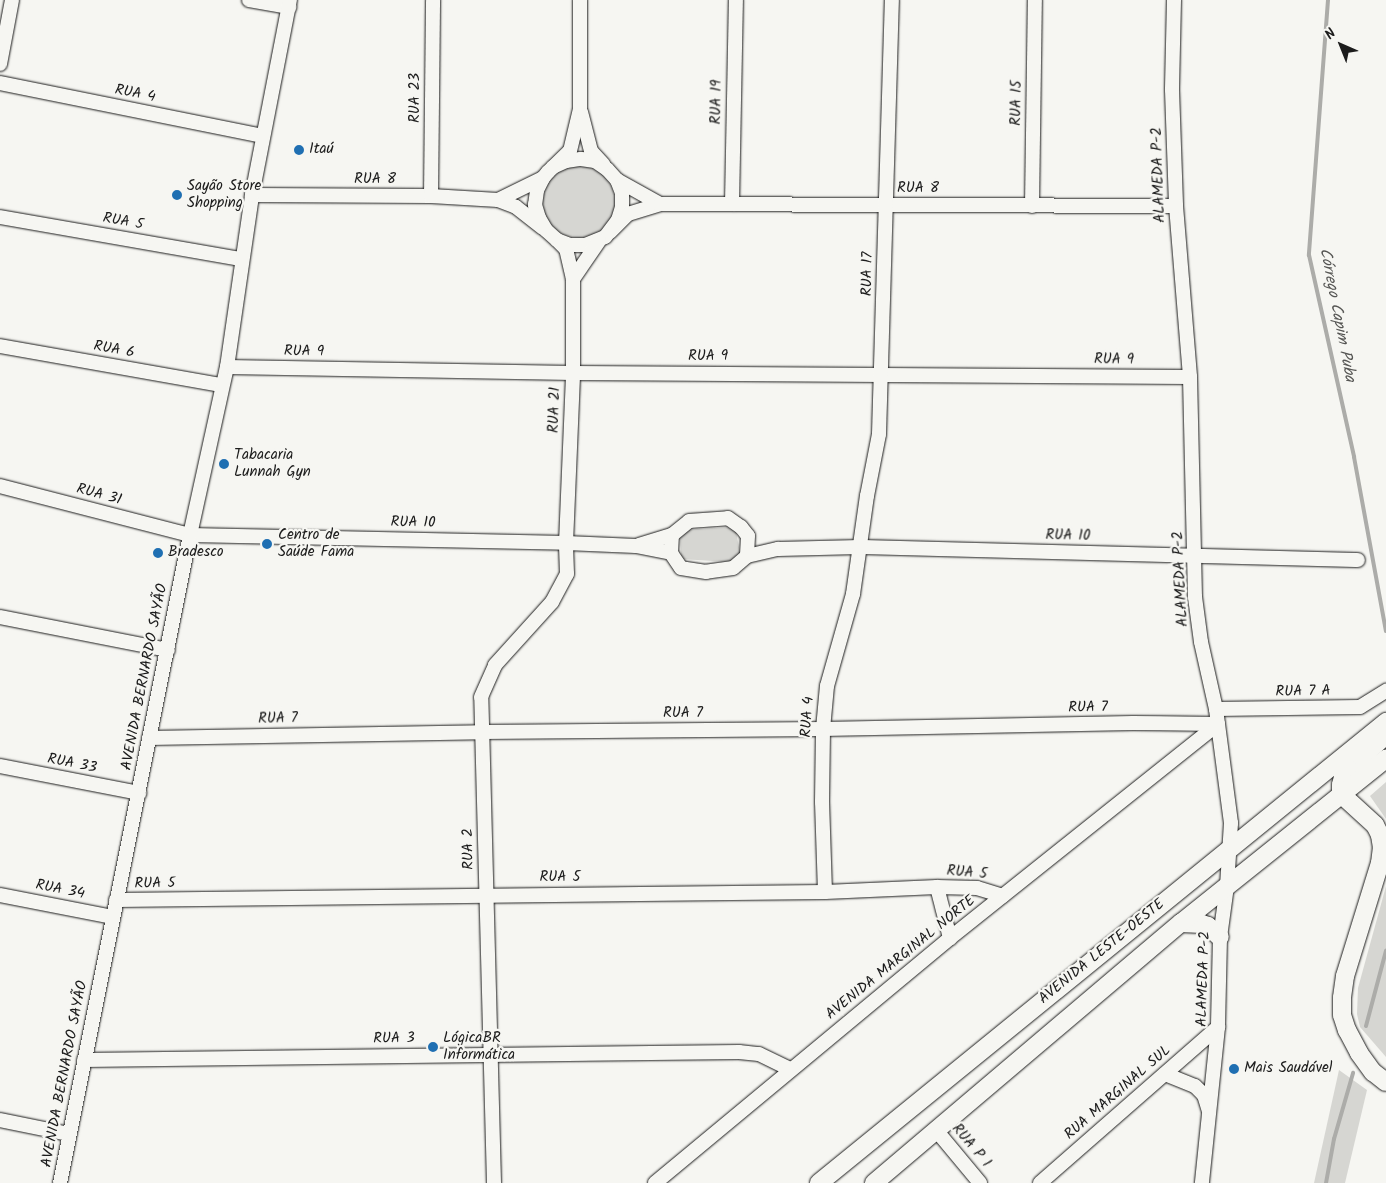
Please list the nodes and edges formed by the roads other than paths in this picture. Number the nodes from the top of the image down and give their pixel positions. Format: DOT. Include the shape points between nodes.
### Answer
graph roads {
  1 [pos="12,0"];
  2 [pos="249,0"];
  3 [pos="433,0"];
  4 [pos="580,0"];
  5 [pos="736,0"];
  6 [pos="892,0"];
  7 [pos="1035,0"];
  8 [pos="1174,0"];
  9 [pos="289,4"];
  10 [pos="0,64"];
  11 [pos="0,83"];
  12 [pos="580,109"];
  13 [pos="263,136"];
  14 [pos="554,167"];
  15 [pos="607,169"];
  16 [pos="543,178"];
  17 [pos="617,180"];
  18 [pos="252,195"];
  19 [pos="432,196"];
  20 [pos="498,200"];
  21 [pos="660,204"];
  22 [pos="732,204"];
  23 [pos="885,205"];
  24 [pos="1032,206"];
  25 [pos="1176,206"];
  26 [pos="0,217"];
  27 [pos="546,230"];
  28 [pos="610,232"];
  29 [pos="557,240"];
  30 [pos="599,241"];
  31 [pos="241,259"];
  32 [pos="573,279"];
  33 [pos="0,346"];
  34 [pos="227,367"];
  35 [pos="573,373"];
  36 [pos="882,373"];
  37 [pos="1190,377"];
  38 [pos="222,385"];
  39 [pos="0,486"];
  40 [pos="190,535"];
  41 [pos="672,535"];
  42 [pos="748,536"];
  43 [pos="566,542"];
  44 [pos="636,546"];
  45 [pos="778,548"];
  46 [pos="860,548"];
  47 [pos="671,553"];
  48 [pos="1195,555"];
  49 [pos="747,556"];
  50 [pos="1358,560"];
  51 [pos="0,617"];
  52 [pos="168,650"];
  53 [pos="1386,691"];
  54 [pos="1216,709"];
  55 [pos="1386,722"];
  56 [pos="1218,724"];
  57 [pos="823,729"];
  58 [pos="482,732"];
  59 [pos="1386,735"];
  60 [pos="149,738"];
  61 [pos="1386,759"];
  62 [pos="0,766"];
  63 [pos="138,793"];
  64 [pos="1341,794"];
  65 [pos="1230,847"];
  66 [pos="1227,886"];
  67 [pos="937,887"];
  68 [pos="825,892"];
  69 [pos="0,895"];
  70 [pos="486,895"];
  71 [pos="1003,896"];
  72 [pos="116,900"];
  73 [pos="113,917"];
  74 [pos="1181,923"];
  75 [pos="1220,937"];
  76 [pos="950,938"];
  77 [pos="1218,1027"];
  78 [pos="490,1054"];
  79 [pos="84,1060"];
  80 [pos="790,1070"];
  81 [pos="1165,1074"];
  82 [pos="1386,1082"];
  83 [pos="1210,1114"];
  84 [pos="0,1120"];
  85 [pos="936,1130"];
  86 [pos="70,1134"];
  87 [pos="60,1183"];
  88 [pos="494,1183"];
  89 [pos="655,1183"];
  90 [pos="819,1183"];
  91 [pos="874,1183"];
  92 [pos="980,1183"];
  93 [pos="1040,1183"];
  94 [pos="1202,1183"];
  1 -- 10 [label="street"];
  2 -- 9 [label="street"];
  3 -- 19 [label="street, RUA 23"];
  4 -- 12 [label="street"];
  5 -- 22 [label="street, RUA 19"];
  6 -- 23 [label="street, RUA 17"];
  7 -- 24 [label="street, RUA 15"];
  8 -- 25 [label="street, ALAMEDA P-2" via="1172,90"];
  9 -- 13 [label="street, AVENIDA BERNARDO SAYÃO"];
  11 -- 13 [label="street, RUA 4"];
  12 -- 14 [label="street" via="570,151"];
  12 -- 15 [label="street" via="591,151"];
  13 -- 18 [label="street, AVENIDA BERNARDO SAYÃO"];
  14 -- 15 [label="street" via="566,160 581,158 595,161"];
  14 -- 16 [label="street"];
  15 -- 17 [label="street"];
  16 -- 20 [label="street, RUA 8"];
  16 -- 27 [label="street" via="535,204"];
  17 -- 21 [label="street, RUA 8"];
  17 -- 28 [label="street" via="622,193 622,207"];
  18 -- 19 [label="street, RUA 8"];
  18 -- 31 [label="street, AVENIDA BERNARDO SAYÃO"];
  19 -- 20 [label="street, RUA 8"];
  20 -- 27 [label="street, RUA 8" via="516,207"];
  21 -- 22 [label="street, RUA 8"];
  21 -- 28 [label="street, RUA 8" via="628,214"];
  22 -- 23 [label="street, RUA 8"];
  23 -- 24 [label="street, RUA 8"];
  23 -- 36 [label="street, RUA 17"];
  24 -- 25 [label="street, RUA 8"];
  25 -- 37 [label="street, ALAMEDA P-2"];
  26 -- 31 [label="street, RUA 5"];
  27 -- 29 [label="street"];
  28 -- 30 [label="street"];
  29 -- 30 [label="street" via="570,245"];
  29 -- 32 [label="street, RUA 21" via="566,249"];
  30 -- 32 [label="street"];
  31 -- 34 [label="street, AVENIDA BERNARDO SAYÃO"];
  32 -- 35 [label="street, RUA 21"];
  33 -- 38 [label="street, RUA 6"];
  34 -- 35 [label="street, RUA 9"];
  34 -- 38 [label="street, AVENIDA BERNARDO SAYÃO"];
  35 -- 36 [label="street, RUA 9"];
  35 -- 43 [label="street, RUA 21"];
  36 -- 37 [label="street, RUA 9"];
  36 -- 46 [label="street, RUA 17" via="879,434"];
  37 -- 48 [label="street, ALAMEDA P-2"];
  38 -- 40 [label="street, AVENIDA BERNARDO SAYÃO"];
  39 -- 40 [label="street, RUA 31"];
  40 -- 43 [label="street, RUA 10"];
  40 -- 52 [label="street, AVENIDA BERNARDO SAYÃO"];
  41 -- 42 [label="street" via="689,520 728,518"];
  41 -- 44 [label="street, RUA 10"];
  41 -- 47 [label="street"];
  42 -- 45 [label="street, RUA 10"];
  42 -- 49 [label="street"];
  43 -- 44 [label="street, RUA 10"];
  43 -- 58 [label="street, RUA 2" via="567,574 552,602 495,665 481,697"];
  44 -- 47 [label="street, RUA 10"];
  45 -- 46 [label="street, RUA 10"];
  45 -- 49 [label="street, RUA 10"];
  46 -- 48 [label="street, RUA 10"];
  46 -- 57 [label="street, RUA 4" via="853,594 827,686"];
  47 -- 49 [label="street" via="681,568 706,572 733,568"];
  48 -- 50 [label="street, RUA 10"];
  48 -- 54 [label="street, ALAMEDA P-2" via="1195,597 1201,642"];
  51 -- 52 [label="street"];
  52 -- 60 [label="street, AVENIDA BERNARDO SAYÃO"];
  53 -- 54 [label="street, RUA 7 A" via="1360,707"];
  54 -- 56 [label="street, ALAMEDA P-2"];
  55 -- 65 [label="main road, AVENIDA LESTE-OESTE"];
  56 -- 57 [label="street, RUA 7"];
  56 -- 65 [label="street, ALAMEDA P-2" via="1231,823"];
  56 -- 71 [label="street, AVENIDA MARGINAL NORTE"];
  57 -- 58 [label="street, RUA 7"];
  57 -- 68 [label="street, RUA 4"];
  58 -- 60 [label="street, RUA 7"];
  58 -- 70 [label="street, RUA 2"];
  59 -- 64 [label="main road" via="1346,773"];
  60 -- 63 [label="street, AVENIDA BERNARDO SAYÃO"];
  61 -- 64 [label="main road, AVENIDA LESTE-OESTE"];
  62 -- 63 [label="street, RUA 33"];
  63 -- 72 [label="street, AVENIDA BERNARDO SAYÃO"];
  64 -- 66 [label="main road, AVENIDA LESTE-OESTE"];
  64 -- 82 [label="main road" via="1375,825 1382,847 1345,976 1342,1015 1359,1053 1373,1072"];
  65 -- 66 [label="street, ALAMEDA P-2"];
  65 -- 90 [label="main road, AVENIDA LESTE-OESTE"];
  66 -- 74 [label="main road, AVENIDA LESTE-OESTE"];
  66 -- 75 [label="street, ALAMEDA P-2"];
  67 -- 68 [label="street, RUA 5"];
  67 -- 71 [label="street, RUA 5" via="976,888"];
  67 -- 76 [label="street"];
  68 -- 70 [label="street, RUA 5"];
  69 -- 73 [label="street, RUA 34"];
  70 -- 72 [label="street, RUA 5"];
  70 -- 78 [label="street, RUA 2"];
  71 -- 76 [label="street, AVENIDA MARGINAL NORTE"];
  72 -- 73 [label="street, AVENIDA BERNARDO SAYÃO"];
  73 -- 79 [label="street, AVENIDA BERNARDO SAYÃO"];
  74 -- 75 [label="main road" via="1208,926"];
  74 -- 85 [label="main road, AVENIDA LESTE-OESTE"];
  75 -- 77 [label="street, ALAMEDA P-2"];
  76 -- 80 [label="street, AVENIDA MARGINAL NORTE"];
  77 -- 81 [label="street, RUA MARGINAL SUL"];
  77 -- 83 [label="street, ALAMEDA P-2"];
  78 -- 79 [label="street, RUA 3"];
  78 -- 80 [label="street, RUA 3" via="739,1052 759,1054"];
  78 -- 88 [label="street, RUA 2"];
  79 -- 86 [label="street, AVENIDA BERNARDO SAYÃO"];
  80 -- 89 [label="street, AVENIDA MARGINAL NORTE"];
  81 -- 83 [label="street" via="1194,1086 1204,1095"];
  81 -- 93 [label="street, RUA MARGINAL SUL"];
  83 -- 94 [label="street, ALAMEDA P-2"];
  84 -- 86 [label="street"];
  85 -- 91 [label="main road, AVENIDA LESTE-OESTE"];
  85 -- 92 [label="street, RUA P 1"];
  86 -- 87 [label="street, AVENIDA BERNARDO SAYÃO"];
}
